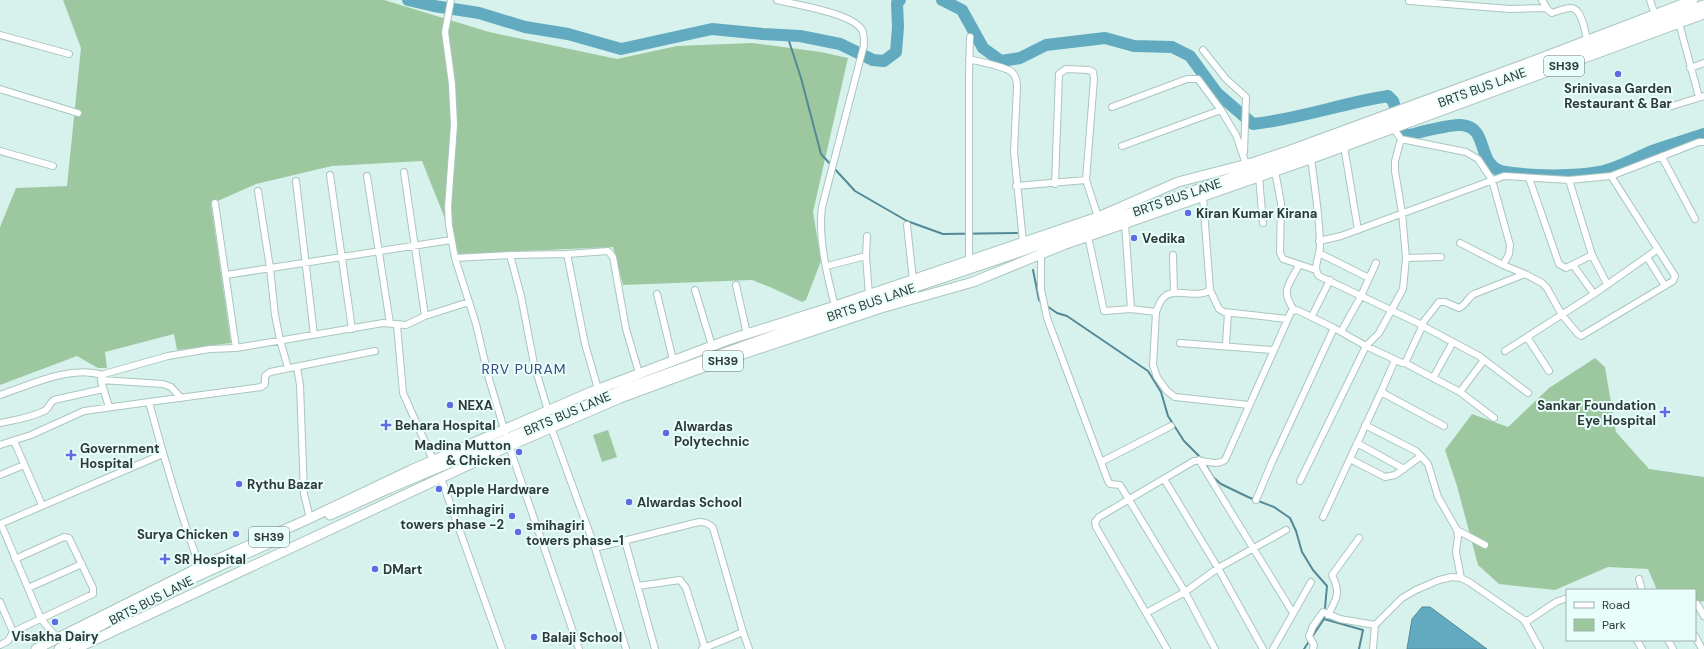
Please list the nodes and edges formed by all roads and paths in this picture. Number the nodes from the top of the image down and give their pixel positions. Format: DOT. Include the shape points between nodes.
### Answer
graph roads {
  1 [pos="451,0"];
  2 [pos="778,0"];
  3 [pos="1476,0"];
  4 [pos="1542,0"];
  5 [pos="1650,0"];
  6 [pos="1693,0"];
  7 [pos="1409,1"];
  8 [pos="1704,5"];
  9 [pos="1477,7"];
  10 [pos="1547,8"];
  11 [pos="1704,14"];
  12 [pos="1656,15"];
  13 [pos="1679,23"];
  14 [pos="0,35"];
  15 [pos="970,37"];
  16 [pos="1588,40"];
  17 [pos="1203,50"];
  18 [pos="70,54"];
  19 [pos="969,59"];
  20 [pos="1704,63"];
  21 [pos="1690,68"];
  22 [pos="0,89"];
  23 [pos="1702,96"];
  24 [pos="1672,106"];
  25 [pos="1112,107"];
  26 [pos="1221,110"];
  27 [pos="1422,110"];
  28 [pos="78,113"];
  29 [pos="1391,124"];
  30 [pos="1401,139"];
  31 [pos="1704,142"];
  32 [pos="1122,146"];
  33 [pos="1344,146"];
  34 [pos="0,151"];
  35 [pos="1662,157"];
  36 [pos="1310,159"];
  37 [pos="1245,160"];
  38 [pos="53,166"];
  39 [pos="1275,171"];
  40 [pos="404,172"];
  41 [pos="330,175"];
  42 [pos="367,176"];
  43 [pos="1611,176"];
  44 [pos="1259,177"];
  45 [pos="1529,178"];
  46 [pos="1086,180"];
  47 [pos="1492,180"];
  48 [pos="1569,180"];
  49 [pos="296,181"];
  50 [pos="1055,184"];
  51 [pos="1016,186"];
  52 [pos="258,191"];
  53 [pos="1203,197"];
  54 [pos="215,203"];
  55 [pos="1402,213"];
  56 [pos="1098,216"];
  57 [pos="1695,219"];
  58 [pos="1263,223"];
  59 [pos="1125,224"];
  60 [pos="906,225"];
  61 [pos="1358,230"];
  62 [pos="867,236"];
  63 [pos="1088,236"];
  64 [pos="451,240"];
  65 [pos="1319,241"];
  66 [pos="1023,242"];
  67 [pos="1460,243"];
  68 [pos="414,246"];
  69 [pos="1658,249"];
  70 [pos="378,252"];
  71 [pos="1319,253"];
  72 [pos="567,254"];
  73 [pos="1041,254"];
  74 [pos="510,255"];
  75 [pos="1173,255"];
  76 [pos="1592,255"];
  77 [pos="866,256"];
  78 [pos="1441,257"];
  79 [pos="1647,257"];
  80 [pos="340,258"];
  81 [pos="455,258"];
  82 [pos="1406,258"];
  83 [pos="969,261"];
  84 [pos="305,263"];
  85 [pos="1376,263"];
  86 [pos="1299,265"];
  87 [pos="1503,265"];
  88 [pos="1573,265"];
  89 [pos="827,266"];
  90 [pos="270,268"];
  91 [pos="1316,270"];
  92 [pos="1525,274"];
  93 [pos="226,275"];
  94 [pos="1369,278"];
  95 [pos="913,280"];
  96 [pos="1330,280"];
  97 [pos="1607,284"];
  98 [pos="736,286"];
  99 [pos="1665,286"];
  100 [pos="695,290"];
  101 [pos="1210,290"];
  102 [pos="1174,293"];
  103 [pos="657,294"];
  104 [pos="1594,294"];
  105 [pos="869,295"];
  106 [pos="1361,296"];
  107 [pos="469,302"];
  108 [pos="835,306"];
  109 [pos="1131,309"];
  110 [pos="1294,310"];
  111 [pos="1392,311"];
  112 [pos="1156,312"];
  113 [pos="1228,313"];
  114 [pos="1562,315"];
  115 [pos="425,316"];
  116 [pos="1312,316"];
  117 [pos="1287,319"];
  118 [pos="390,323"];
  119 [pos="397,325"];
  120 [pos="1421,325"];
  121 [pos="1334,328"];
  122 [pos="352,329"];
  123 [pos="1341,332"];
  124 [pos="747,334"];
  125 [pos="314,335"];
  126 [pos="1527,337"];
  127 [pos="280,340"];
  128 [pos="1453,342"];
  129 [pos="1180,343"];
  130 [pos="1226,344"];
  131 [pos="712,346"];
  132 [pos="1366,346"];
  133 [pos="236,348"];
  134 [pos="375,350"];
  135 [pos="1273,350"];
  136 [pos="1505,352"];
  137 [pos="673,360"];
  138 [pos="1395,360"];
  139 [pos="1484,360"];
  140 [pos="1405,363"];
  141 [pos="297,367"];
  142 [pos="288,368"];
  143 [pos="1549,371"];
  144 [pos="639,373"];
  145 [pos="101,378"];
  146 [pos="1433,378"];
  147 [pos="103,389"];
  148 [pos="598,389"];
  149 [pos="1381,392"];
  150 [pos="1460,392"];
  151 [pos="1528,393"];
  152 [pos="0,395"];
  153 [pos="181,398"];
  154 [pos="149,402"];
  155 [pos="1249,405"];
  156 [pos="109,407"];
  157 [pos="548,411"];
  158 [pos="1494,418"];
  159 [pos="0,423"];
  160 [pos="1365,425"];
  161 [pos="1171,426"];
  162 [pos="1444,426"];
  163 [pos="550,428"];
  164 [pos="507,438"];
  165 [pos="14,441"];
  166 [pos="1357,443"];
  167 [pos="0,445"];
  168 [pos="163,454"];
  169 [pos="1420,455"];
  170 [pos="1350,459"];
  171 [pos="433,460"];
  172 [pos="1200,460"];
  173 [pos="1101,462"];
  174 [pos="24,465"];
  175 [pos="1404,469"];
  176 [pos="0,475"];
  177 [pos="441,478"];
  178 [pos="1164,479"];
  179 [pos="1300,481"];
  180 [pos="1128,500"];
  181 [pos="1256,500"];
  182 [pos="42,505"];
  183 [pos="1323,517"];
  184 [pos="310,518"];
  185 [pos="0,524"];
  186 [pos="1286,530"];
  187 [pos="1457,530"];
  188 [pos="1359,538"];
  189 [pos="625,541"];
  190 [pos="1485,545"];
  191 [pos="595,548"];
  192 [pos="1252,548"];
  193 [pos="16,559"];
  194 [pos="82,564"];
  195 [pos="200,568"];
  196 [pos="1218,568"];
  197 [pos="1461,578"];
  198 [pos="1639,579"];
  199 [pos="1311,582"];
  200 [pos="638,586"];
  201 [pos="28,588"];
  202 [pos="1642,589"];
  203 [pos="1185,592"];
  204 [pos="1566,598"];
  205 [pos="1697,604"];
  206 [pos="1,605"];
  207 [pos="1146,613"];
  208 [pos="1293,613"];
  209 [pos="1326,614"];
  210 [pos="1704,616"];
  211 [pos="41,619"];
  212 [pos="1524,620"];
  213 [pos="1375,625"];
  214 [pos="13,632"];
  215 [pos="744,632"];
  216 [pos="1696,638"];
  217 [pos="0,645"];
  218 [pos="59,646"];
  219 [pos="1313,647"];
  220 [pos="703,648"];
  221 [pos="36,649"];
  222 [pos="75,649"];
  223 [pos="502,649"];
  224 [pos="579,649"];
  225 [pos="626,649"];
  226 [pos="655,649"];
  227 [pos="749,649"];
  228 [pos="1167,649"];
  229 [pos="1215,649"];
  230 [pos="1263,649"];
  231 [pos="1273,649"];
  232 [pos="1373,649"];
  233 [pos="1540,649"];
  234 [pos="1702,649"];
  1 -- 64 [label="street" via="445,32 454,125 448,207"];
  2 -- 89 [label="street" via="853,20 862,30 864,45 820,219"];
  3 -- 9 [label="street"];
  4 -- 10 [label="street"];
  5 -- 12 [label="street"];
  6 -- 12 [label="main road, SH39"];
  7 -- 9 [label="street"];
  8 -- 27 [label="main road, BRTS BUS LANE"];
  9 -- 10 [label="street"];
  10 -- 16 [label="street" via="1552,12 1571,8 1576,10 1580,14"];
  11 -- 13 [label="main road, SH39"];
  12 -- 16 [label="main road, SH39"];
  13 -- 21 [label="street"];
  13 -- 27 [label="main road, SH39"];
  14 -- 18 [label="street"];
  15 -- 19 [label="street"];
  16 -- 27 [label="main road, SH39"];
  17 -- 37 [label="street" via="1247,100"];
  19 -- 51 [label="street" via="1006,69 1016,79"];
  19 -- 83 [label="street"];
  20 -- 21 [label="street"];
  21 -- 23 [label="street"];
  22 -- 28 [label="street"];
  23 -- 24 [label="street"];
  25 -- 26 [label="street" via="1193,78 1202,83"];
  26 -- 32 [label="street"];
  26 -- 37 [label="street" via="1236,135"];
  27 -- 29 [label="main road, SH39"];
  27 -- 29 [label="main road, SH39"];
  29 -- 30 [label="street"];
  29 -- 33 [label="main road, SH39"];
  29 -- 37 [label="main road, SH39"];
  29 -- 164 [label="main road, BRTS BUS LANE" via="627,388"];
  30 -- 47 [label="street" via="1472,154"];
  30 -- 55 [label="street" via="1395,171"];
  31 -- 35 [label="street"];
  33 -- 36 [label="main road, SH39"];
  33 -- 61 [label="street"];
  34 -- 38 [label="street"];
  35 -- 43 [label="street"];
  35 -- 57 [label="street"];
  36 -- 39 [label="main road, SH39"];
  36 -- 65 [label="street" via="1315,186"];
  37 -- 56 [label="main road, SH39" via="1178,182"];
  39 -- 44 [label="main road, SH39"];
  39 -- 86 [label="street" via="1281,203 1280,254"];
  40 -- 68 [label="street"];
  41 -- 80 [label="street"];
  42 -- 70 [label="street"];
  43 -- 48 [label="street"];
  43 -- 69 [label="street"];
  44 -- 53 [label="main road, SH39"];
  44 -- 58 [label="street"];
  45 -- 47 [label="street" via="1504,176"];
  45 -- 48 [label="street"];
  45 -- 88 [label="street" via="1559,264 1566,268"];
  46 -- 50 [label="street"];
  46 -- 50 [label="street" via="1094,75 1089,70 1066,69 1059,74"];
  46 -- 56 [label="street"];
  47 -- 55 [label="street"];
  47 -- 87 [label="street" via="1510,245 1509,254"];
  48 -- 76 [label="street"];
  49 -- 84 [label="street"];
  50 -- 51 [label="street"];
  51 -- 66 [label="street"];
  52 -- 90 [label="street"];
  53 -- 59 [label="main road, SH39"];
  53 -- 101 [label="street"];
  54 -- 93 [label="street"];
  55 -- 61 [label="street"];
  55 -- 82 [label="street"];
  56 -- 66 [label="main road, SH39"];
  59 -- 63 [label="main road, SH39"];
  59 -- 109 [label="street"];
  60 -- 95 [label="street"];
  61 -- 65 [label="street"];
  62 -- 77 [label="street"];
  63 -- 73 [label="main road, SH39"];
  63 -- 109 [label="street" via="1104,311"];
  64 -- 68 [label="street"];
  64 -- 81 [label="street"];
  65 -- 71 [label="street"];
  66 -- 83 [label="main road, SH39"];
  67 -- 87 [label="street"];
  68 -- 70 [label="street"];
  68 -- 115 [label="street"];
  69 -- 79 [label="street"];
  69 -- 99 [label="street" via="1675,276 1673,281"];
  70 -- 80 [label="street"];
  70 -- 118 [label="street"];
  71 -- 91 [label="street"];
  71 -- 94 [label="street"];
  72 -- 74 [label="street"];
  72 -- 144 [label="street" via="603,250 611,253 626,329"];
  72 -- 148 [label="street" via="585,344"];
  73 -- 163 [label="main road, SH39" via="957,288 881,308 704,367 620,398"];
  73 -- 173 [label="street" via="1043,299 1047,318"];
  74 -- 81 [label="street"];
  74 -- 157 [label="street" via="534,364"];
  75 -- 102 [label="street"];
  76 -- 88 [label="street"];
  76 -- 97 [label="street"];
  77 -- 89 [label="street"];
  77 -- 105 [label="street"];
  78 -- 82 [label="street"];
  79 -- 97 [label="street"];
  79 -- 99 [label="street"];
  80 -- 84 [label="street"];
  80 -- 122 [label="street"];
  81 -- 107 [label="street"];
  82 -- 111 [label="street" via="1403,289"];
  83 -- 95 [label="main road, SH39"];
  84 -- 90 [label="street"];
  84 -- 125 [label="street"];
  85 -- 94 [label="street"];
  86 -- 91 [label="street"];
  86 -- 110 [label="street" via="1286,292 1286,297"];
  87 -- 92 [label="street"];
  88 -- 104 [label="street"];
  89 -- 108 [label="street"];
  90 -- 93 [label="street"];
  90 -- 127 [label="street"];
  91 -- 96 [label="street" via="1319,276"];
  92 -- 114 [label="street" via="1547,288"];
  92 -- 120 [label="street" via="1474,294 1459,308 1439,302"];
  93 -- 133 [label="street"];
  94 -- 106 [label="street"];
  95 -- 105 [label="main road, SH39"];
  96 -- 106 [label="street"];
  96 -- 116 [label="street"];
  97 -- 104 [label="street"];
  98 -- 124 [label="street"];
  99 -- 114 [label="street" via="1585,335 1578,334"];
  100 -- 131 [label="street"];
  101 -- 102 [label="street" via="1198,295"];
  101 -- 113 [label="street" via="1219,309"];
  102 -- 112 [label="street" via="1163,298"];
  103 -- 137 [label="street"];
  104 -- 114 [label="street"];
  105 -- 108 [label="main road, SH39"];
  106 -- 111 [label="street"];
  106 -- 123 [label="street"];
  107 -- 115 [label="street"];
  107 -- 164 [label="street"];
  108 -- 124 [label="main road, SH39"];
  109 -- 112 [label="street"];
  110 -- 116 [label="street"];
  110 -- 117 [label="street"];
  111 -- 120 [label="street"];
  111 -- 132 [label="street" via="1379,333"];
  112 -- 155 [label="street" via="1152,365 1167,391 1175,397"];
  113 -- 117 [label="street"];
  113 -- 130 [label="street"];
  114 -- 126 [label="street"];
  115 -- 119 [label="street" via="406,325"];
  116 -- 121 [label="street"];
  117 -- 135 [label="street"];
  118 -- 119 [label="street"];
  118 -- 122 [label="street"];
  119 -- 171 [label="street" via="403,393"];
  120 -- 128 [label="street"];
  120 -- 140 [label="street"];
  121 -- 123 [label="street"];
  121 -- 181 [label="street"];
  122 -- 125 [label="street"];
  123 -- 132 [label="street"];
  124 -- 131 [label="main road, SH39"];
  125 -- 127 [label="street"];
  126 -- 136 [label="street"];
  126 -- 143 [label="street"];
  127 -- 133 [label="street"];
  127 -- 142 [label="street"];
  128 -- 139 [label="street"];
  128 -- 146 [label="street"];
  129 -- 135 [label="street"];
  131 -- 137 [label="main road, SH39"];
  132 -- 138 [label="street"];
  132 -- 179 [label="street"];
  133 -- 145 [label="street" via="210,349 162,357"];
  134 -- 141 [label="street"];
  135 -- 155 [label="street"];
  137 -- 144 [label="main road, SH39"];
  138 -- 140 [label="street"];
  138 -- 149 [label="street"];
  139 -- 150 [label="street"];
  139 -- 151 [label="street"];
  140 -- 146 [label="street"];
  141 -- 142 [label="street"];
  141 -- 184 [label="street" via="300,385 304,494"];
  142 -- 153 [label="street" via="266,373 262,388"];
  144 -- 148 [label="main road, SH39"];
  145 -- 147 [label="street"];
  145 -- 152 [label="street" via="87,372 67,374"];
  145 -- 153 [label="street" via="163,384 171,387"];
  146 -- 150 [label="street"];
  147 -- 156 [label="street"];
  147 -- 159 [label="street" via="54,400 45,411"];
  148 -- 157 [label="main road, SH39"];
  149 -- 160 [label="street"];
  149 -- 162 [label="street"];
  150 -- 158 [label="street"];
  153 -- 154 [label="street"];
  154 -- 156 [label="street"];
  154 -- 168 [label="street"];
  155 -- 172 [label="street" via="1225,460 1221,463"];
  156 -- 165 [label="street" via="78,414"];
  157 -- 164 [label="main road, SH39"];
  160 -- 166 [label="street"];
  160 -- 169 [label="street"];
  161 -- 173 [label="street"];
  163 -- 164 [label="main road, SH39"];
  163 -- 191 [label="street"];
  164 -- 171 [label="main road, SH39"];
  164 -- 177 [label="main road, SH39"];
  164 -- 218 [label="main road, BRTS BUS LANE" via="390,488 152,597"];
  164 -- 224 [label="street"];
  165 -- 167 [label="street"];
  165 -- 174 [label="street"];
  166 -- 170 [label="street"];
  166 -- 175 [label="street"];
  168 -- 182 [label="street"];
  168 -- 195 [label="street"];
  169 -- 175 [label="street"];
  169 -- 187 [label="street" via="1428,464 1438,497"];
  170 -- 175 [label="street" via="1385,477 1395,475"];
  170 -- 183 [label="street"];
  171 -- 184 [label="main road, SH39"];
  172 -- 178 [label="street"];
  172 -- 192 [label="street"];
  173 -- 180 [label="street" via="1110,484 1120,486"];
  174 -- 176 [label="street"];
  174 -- 182 [label="street"];
  177 -- 222 [label="main road, SH39"];
  177 -- 223 [label="street"];
  178 -- 180 [label="street"];
  178 -- 196 [label="street"];
  180 -- 203 [label="street"];
  180 -- 207 [label="street" via="1095,522"];
  182 -- 185 [label="street"];
  184 -- 195 [label="main road, SH39"];
  185 -- 193 [label="street"];
  186 -- 192 [label="street"];
  187 -- 190 [label="street"];
  187 -- 197 [label="street" via="1456,552"];
  188 -- 209 [label="street" via="1332,575 1338,597"];
  189 -- 191 [label="street"];
  189 -- 200 [label="street"];
  189 -- 215 [label="street" via="699,522 710,524"];
  191 -- 225 [label="street"];
  192 -- 196 [label="street"];
  192 -- 208 [label="street"];
  193 -- 194 [label="street" via="67,537 71,540"];
  193 -- 201 [label="street"];
  194 -- 201 [label="street"];
  194 -- 211 [label="street" via="94,588 93,594"];
  195 -- 218 [label="main road, SH39"];
  196 -- 203 [label="street"];
  196 -- 230 [label="street"];
  197 -- 212 [label="street"];
  197 -- 213 [label="street" via="1439,580 1416,590 1402,598"];
  198 -- 202 [label="street"];
  199 -- 208 [label="street"];
  200 -- 220 [label="street" via="677,579 683,582"];
  200 -- 226 [label="street"];
  201 -- 211 [label="street"];
  203 -- 207 [label="street"];
  203 -- 229 [label="street"];
  204 -- 212 [label="street" via="1529,620"];
  205 -- 210 [label="street"];
  206 -- 214 [label="street"];
  207 -- 228 [label="street"];
  208 -- 231 [label="street"];
  209 -- 213 [label="street"];
  209 -- 219 [label="street" via="1313,626 1309,636"];
  211 -- 214 [label="street"];
  211 -- 218 [label="street"];
  212 -- 233 [label="street"];
  213 -- 232 [label="street"];
  214 -- 217 [label="street" via="8,641"];
  215 -- 220 [label="street"];
  215 -- 227 [label="street"];
  216 -- 234 [label="street"];
  218 -- 221 [label="main road, SH39"];
}
